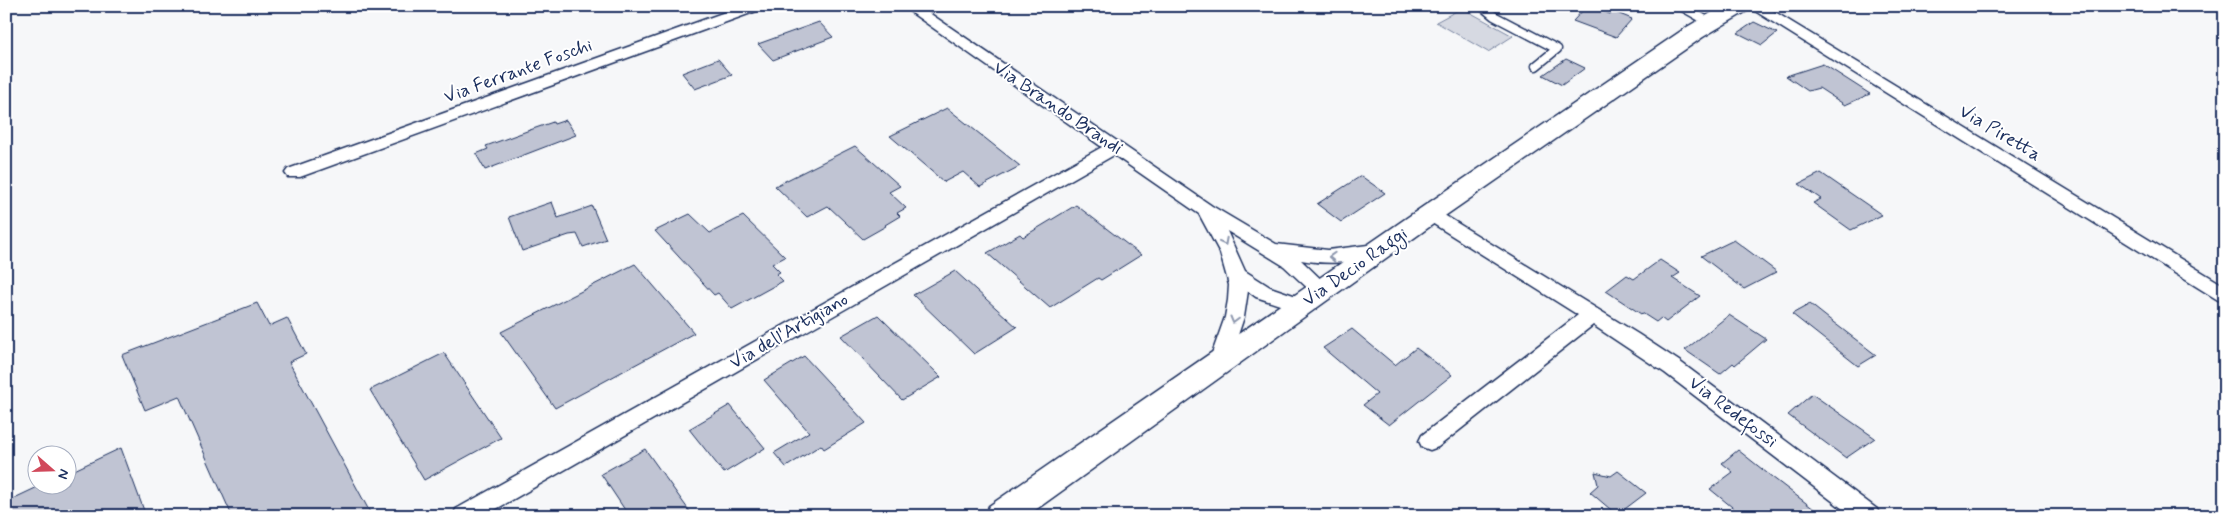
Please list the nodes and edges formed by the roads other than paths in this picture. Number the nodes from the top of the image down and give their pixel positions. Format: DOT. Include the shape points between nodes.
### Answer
graph roads {
  1 [pos="757,6"];
  2 [pos="910,6"];
  3 [pos="1482,6"];
  4 [pos="1681,6"];
  5 [pos="1739,6"];
  6 [pos="1754,6"];
  7 [pos="1711,23"];
  8 [pos="1536,66"];
  9 [pos="1114,147"];
  10 [pos="294,173"];
  11 [pos="1206,210"];
  12 [pos="1430,214"];
  13 [pos="1267,246"];
  14 [pos="1380,250"];
  15 [pos="1239,276"];
  16 [pos="2225,295"];
  17 [pos="1312,297"];
  18 [pos="1592,314"];
  19 [pos="1219,362"];
  20 [pos="1430,440"];
  21 [pos="464,516"];
  22 [pos="1001,516"];
  23 [pos="1869,516"];
  1 -- 10 [label="street, Via Ferrante Foschi"];
  2 -- 9 [label="street, Via Brando Brandi"];
  3 -- 8 [label="lane" via="1494,16 1558,49"];
  4 -- 7 [label="lane"];
  5 -- 7 [label="main road, Via Decio Raggi"];
  6 -- 16 [label="street, Via Piretta"];
  7 -- 12 [label="main road, Via Decio Raggi"];
  9 -- 11 [label="street, Via Brando Brandi"];
  9 -- 21 [label="street, Via dell'Artigiano"];
  11 -- 13 [label="street, Via Brando Brandi"];
  11 -- 15 [label="street, Via Brando Brandi, one-way" via="1231,254"];
  12 -- 14 [label="main road, Via Decio Raggi"];
  12 -- 18 [label="street, Via Redefossi"];
  14 -- 13 [label="street, Via Brando Brandi, one-way" via="1341,258 1316,257"];
  13 -- 17 [label="street, Via Brando Brandi" via="1302,270"];
  14 -- 17 [label="main road, Via Decio Raggi"];
  15 -- 17 [label="street" via="1263,292"];
  15 -- 19 [label="street, Via Brando Brandi, one-way" via="1238,309"];
  17 -- 19 [label="main road, Via Decio Raggi"];
  18 -- 20 [label="street"];
  18 -- 23 [label="street, Via Redefossi" via="1672,367"];
  19 -- 22 [label="main road, Via Decio Raggi"];
}
